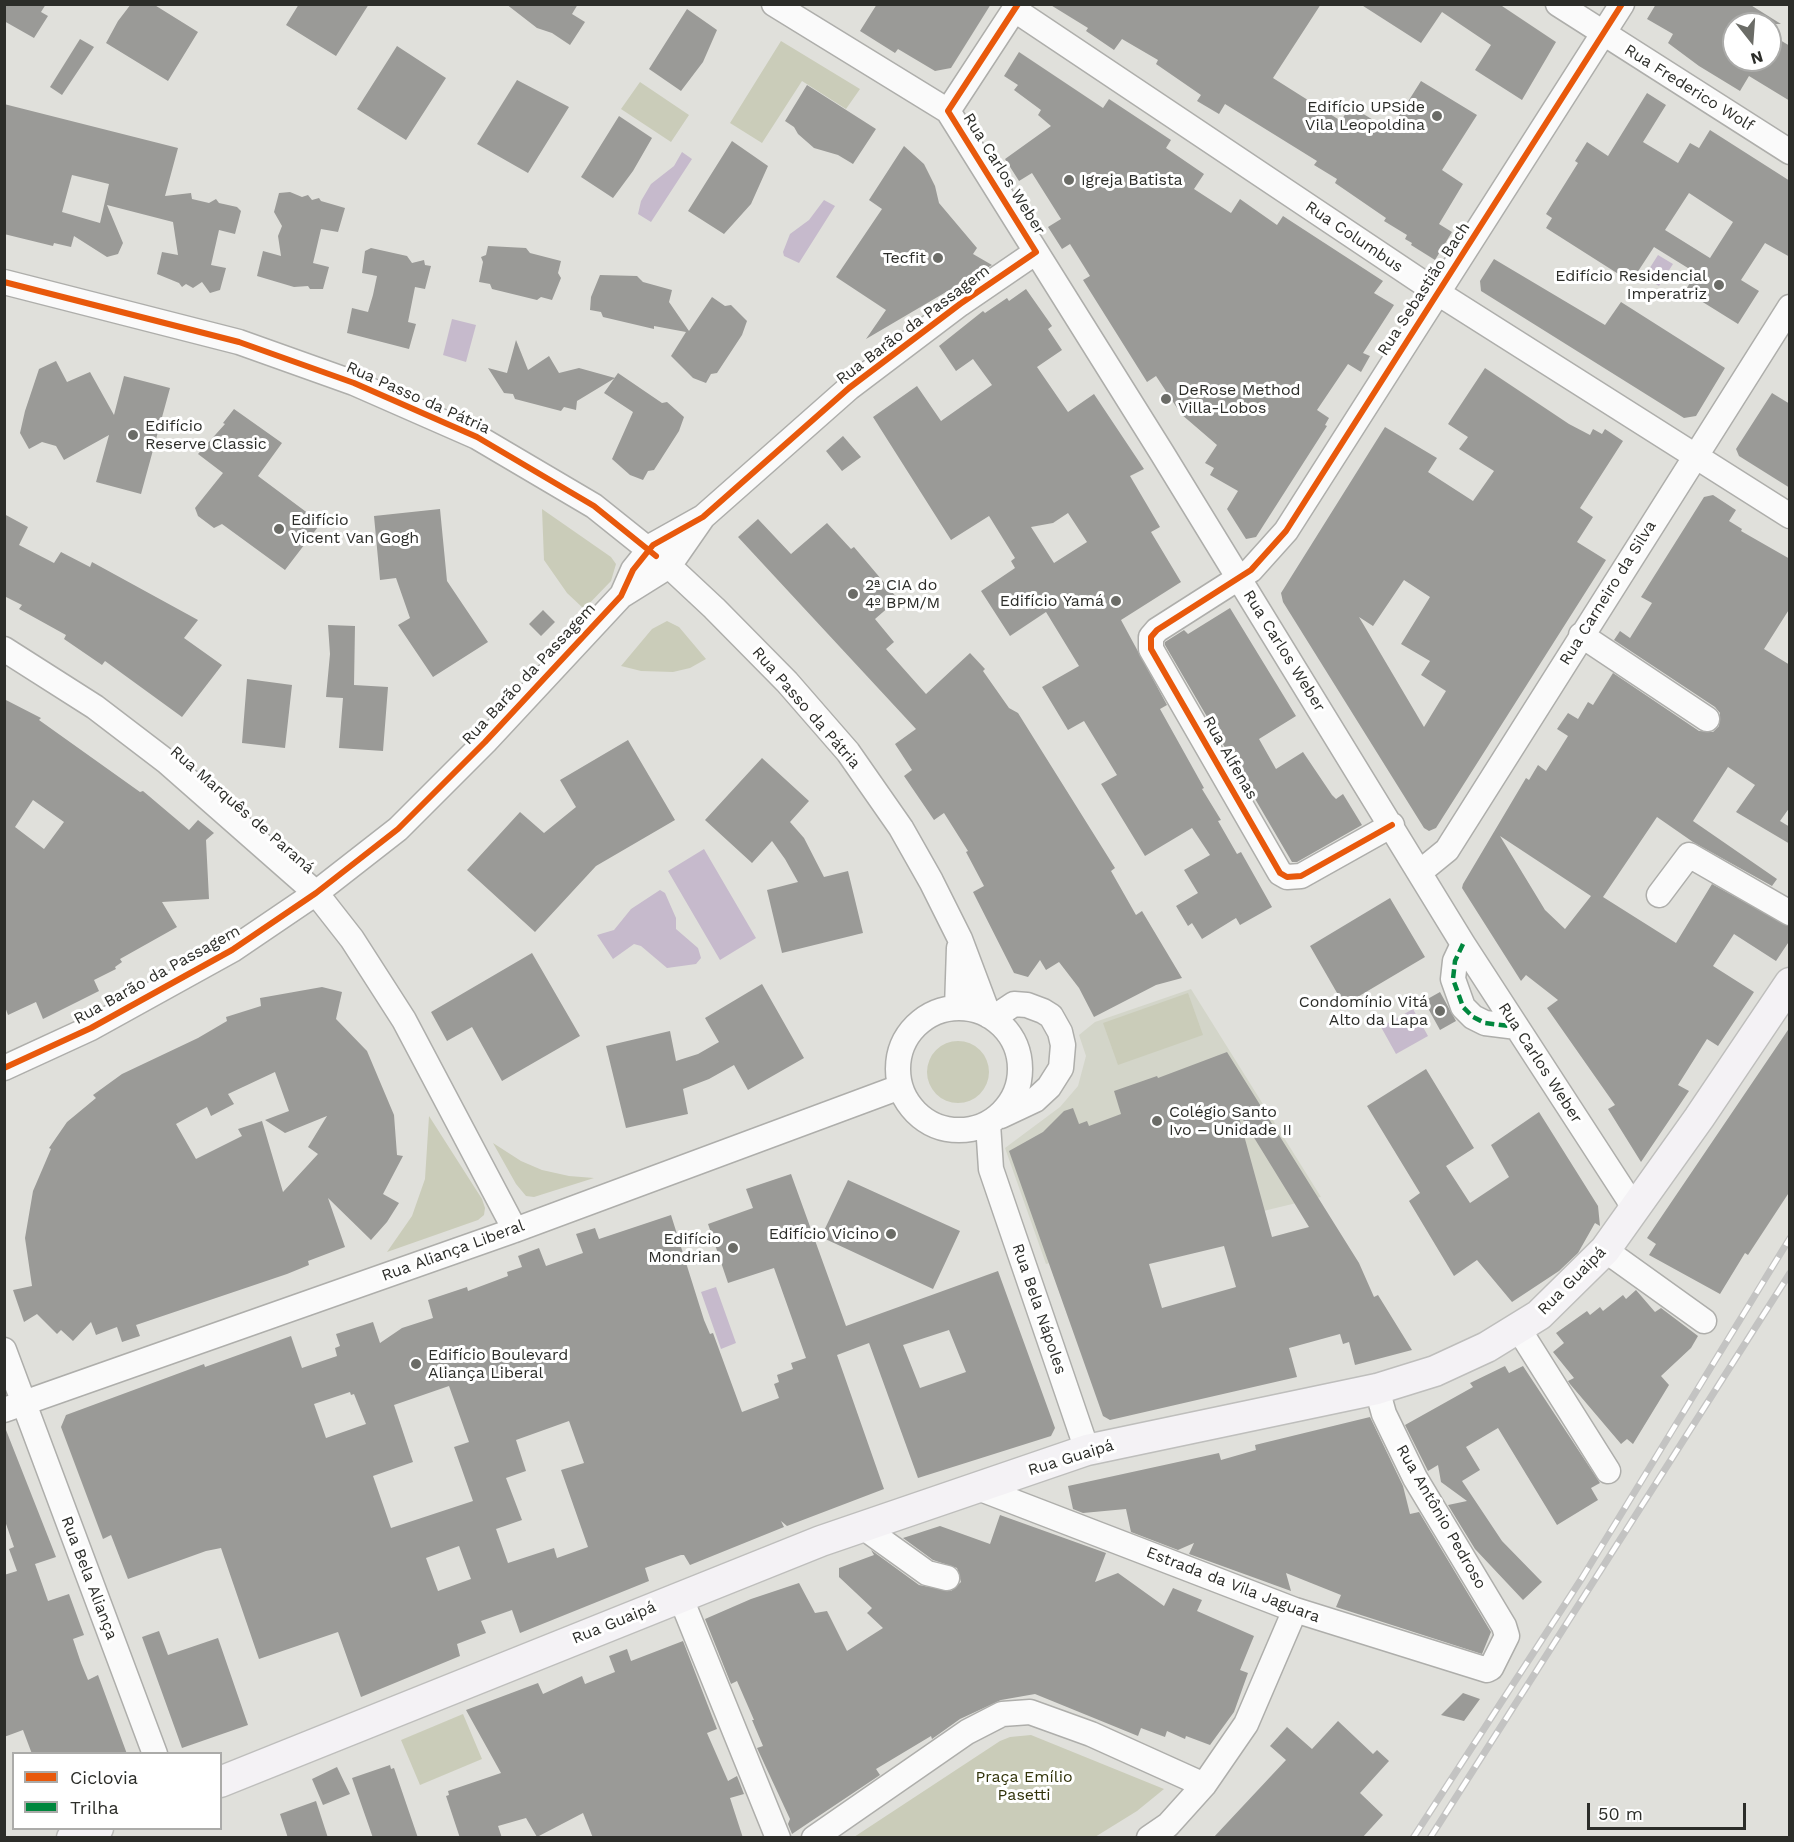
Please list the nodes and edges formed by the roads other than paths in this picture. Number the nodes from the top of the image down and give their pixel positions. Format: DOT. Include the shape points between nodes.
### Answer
graph roads {
  1 [pos="774,4"];
  2 [pos="1558,4"];
  3 [pos="1622,4"];
  4 [pos="1017,7"];
  5 [pos="1603,33"];
  6 [pos="948,111"];
  7 [pos="1790,152"];
  8 [pos="1036,252"];
  9 [pos="4,282"];
  10 [pos="1438,293"];
  11 [pos="1790,307"];
  12 [pos="1694,456"];
  13 [pos="1790,516"];
  14 [pos="703,518"];
  15 [pos="648,550"];
  16 [pos="669,566"];
  17 [pos="1239,579"];
  18 [pos="621,596"];
  19 [pos="1581,635"];
  20 [pos="4,649"];
  21 [pos="1707,719"];
  22 [pos="1392,825"];
  23 [pos="1420,872"];
  24 [pos="316,893"];
  25 [pos="1659,895"];
  26 [pos="1790,913"];
  27 [pos="960,939"];
  28 [pos="1463,944"];
  29 [pos="1790,983"];
  30 [pos="957,1008"];
  31 [pos="991,1017"];
  32 [pos="1517,1028"];
  33 [pos="4,1068"];
  34 [pos="900,1087"];
  35 [pos="992,1121"];
  36 [pos="953,1131"];
  37 [pos="991,1169"];
  38 [pos="1635,1209"];
  39 [pos="515,1230"];
  40 [pos="1605,1250"];
  41 [pos="1704,1321"];
  42 [pos="1518,1328"];
  43 [pos="4,1350"];
  44 [pos="1377,1389"];
  45 [pos="14,1407"];
  46 [pos="1087,1450"];
  47 [pos="1608,1471"];
  48 [pos="978,1488"];
  49 [pos="863,1527"];
  50 [pos="946,1578"];
  51 [pos="680,1596"];
  52 [pos="1295,1610"];
  53 [pos="1491,1668"];
  54 [pos="153,1752"];
  55 [pos="222,1781"];
  56 [pos="1204,1785"];
  57 [pos="93,1830"];
  58 [pos="72,1838"];
  59 [pos="778,1838"];
  60 [pos="814,1838"];
  61 [pos="1149,1838"];
  1 -- 6 [label="street, Rua Carlos Weber"];
  2 -- 5 [label="street, Rua Frederico Wolf"];
  3 -- 5 [label="street, Rua Sebastião Bach"];
  4 -- 6 [label="street"];
  4 -- 10 [label="street, Rua Columbus"];
  5 -- 7 [label="street, Rua Frederico Wolf"];
  5 -- 10 [label="street, Rua Sebastião Bach"];
  6 -- 8 [label="street, Rua Carlos Weber"];
  8 -- 14 [label="street, Rua Barão da Passagem" via="849,388"];
  8 -- 17 [label="street, Rua Carlos Weber"];
  9 -- 15 [label="street, Rua Passo da Pátria" via="238,342 354,383 477,437 594,506"];
  10 -- 12 [label="street, Rua Columbus"];
  10 -- 17 [label="street, Rua Sebastião Bach" via="1286,531 1263,559"];
  11 -- 12 [label="street, Rua Carneiro da Silva"];
  12 -- 13 [label="street, Rua Columbus"];
  12 -- 19 [label="street, Rua Carneiro da Silva"];
  14 -- 15 [label="street, Rua Barão da Passagem"];
  14 -- 16 [label="street, Rua Barão da Passagem"];
  15 -- 16 [label="street, Rua Passo da Pátria"];
  15 -- 18 [label="street, Rua Barão da Passagem"];
  16 -- 18 [label="street, Rua Barão da Passagem"];
  16 -- 27 [label="street, Rua Passo da Pátria" via="787,682 848,752 901,828"];
  17 -- 22 [label="street, Rua Carlos Weber"];
  17 -- 22 [label="street, Rua Alfenas" via="1157,630 1151,637 1151,649 1280,873 1301,876"];
  18 -- 24 [label="street, Rua Barão da Passagem" via="398,829"];
  19 -- 21 [label="street"];
  19 -- 23 [label="street, Rua Carneiro da Silva" via="1447,850"];
  20 -- 24 [label="street, Rua Marquês de Paraná" via="94,707 167,762"];
  22 -- 23 [label="street, Rua Carlos Weber"];
  23 -- 28 [label="street, Rua Carlos Weber"];
  24 -- 33 [label="street, Rua Barão da Passagem" via="232,950 145,1000"];
  24 -- 39 [label="street, Rua Marquês de Paraná" via="352,939 404,1020"];
  25 -- 26 [label="street" via="1689,855"];
  27 -- 30 [label="street, Rua Passo da Pátria"];
  27 -- 31 [label="street, Rua Passo da Pátria"];
  28 -- 32 [label="street, Rua Carlos Weber"];
  28 -- 32 [label="street" via="1455,961 1453,979 1463,1007 1485,1023"];
  29 -- 38 [label="main road, Rua Guaipá"];
  30 -- 31 [label="street"];
  30 -- 34 [label="street" via="939,1011 909,1033 898,1059"];
  31 -- 35 [label="street" via="1015,1043 1020,1059 1016,1092 1008,1107"];
  31 -- 35 [label="street" via="1014,1004 1043,1011 1060,1032 1064,1058 1049,1087 1035,1100"];
  32 -- 38 [label="street, Rua Carlos Weber"];
  34 -- 36 [label="street" via="907,1104 920,1117"];
  34 -- 39 [label="street, Rua Aliança Liberal"];
  35 -- 36 [label="street" via="971,1130"];
  35 -- 37 [label="street"];
  36 -- 37 [label="street"];
  37 -- 46 [label="street, Rua Bela Nápoles"];
  38 -- 40 [label="main road, Rua Guaipá"];
  39 -- 45 [label="street, Rua Aliança Liberal"];
  40 -- 41 [label="street"];
  40 -- 42 [label="main road, Rua Guaipá" via="1539,1316"];
  42 -- 44 [label="main road, Rua Guaipá" via="1435,1371"];
  42 -- 47 [label="street"];
  43 -- 45 [label="street, Rua Bela Aliança"];
  44 -- 46 [label="main road, Rua Guaipá"];
  44 -- 53 [label="street, Rua Antônio Pedroso" via="1384,1414 1415,1478 1504,1626 1507,1636"];
  45 -- 54 [label="street, Rua Bela Aliança"];
  46 -- 48 [label="main road, Rua Guaipá"];
  48 -- 49 [label="main road, Rua Guaipá"];
  48 -- 52 [label="street, Estrada da Vila Jaguara"];
  49 -- 50 [label="street" via="927,1573"];
  49 -- 51 [label="main road, Rua Guaipá"];
  51 -- 55 [label="main road, Rua Guaipá"];
  51 -- 59 [label="street"];
  52 -- 53 [label="street, Estrada da Vila Jaguara" via="1483,1669"];
  52 -- 56 [label="street" via="1246,1724"];
  56 -- 60 [label="street" via="1091,1734 1030,1712 1002,1714 967,1732"];
  56 -- 61 [label="street" via="1167,1825"];
  57 -- 58 [label="main road"];
}
